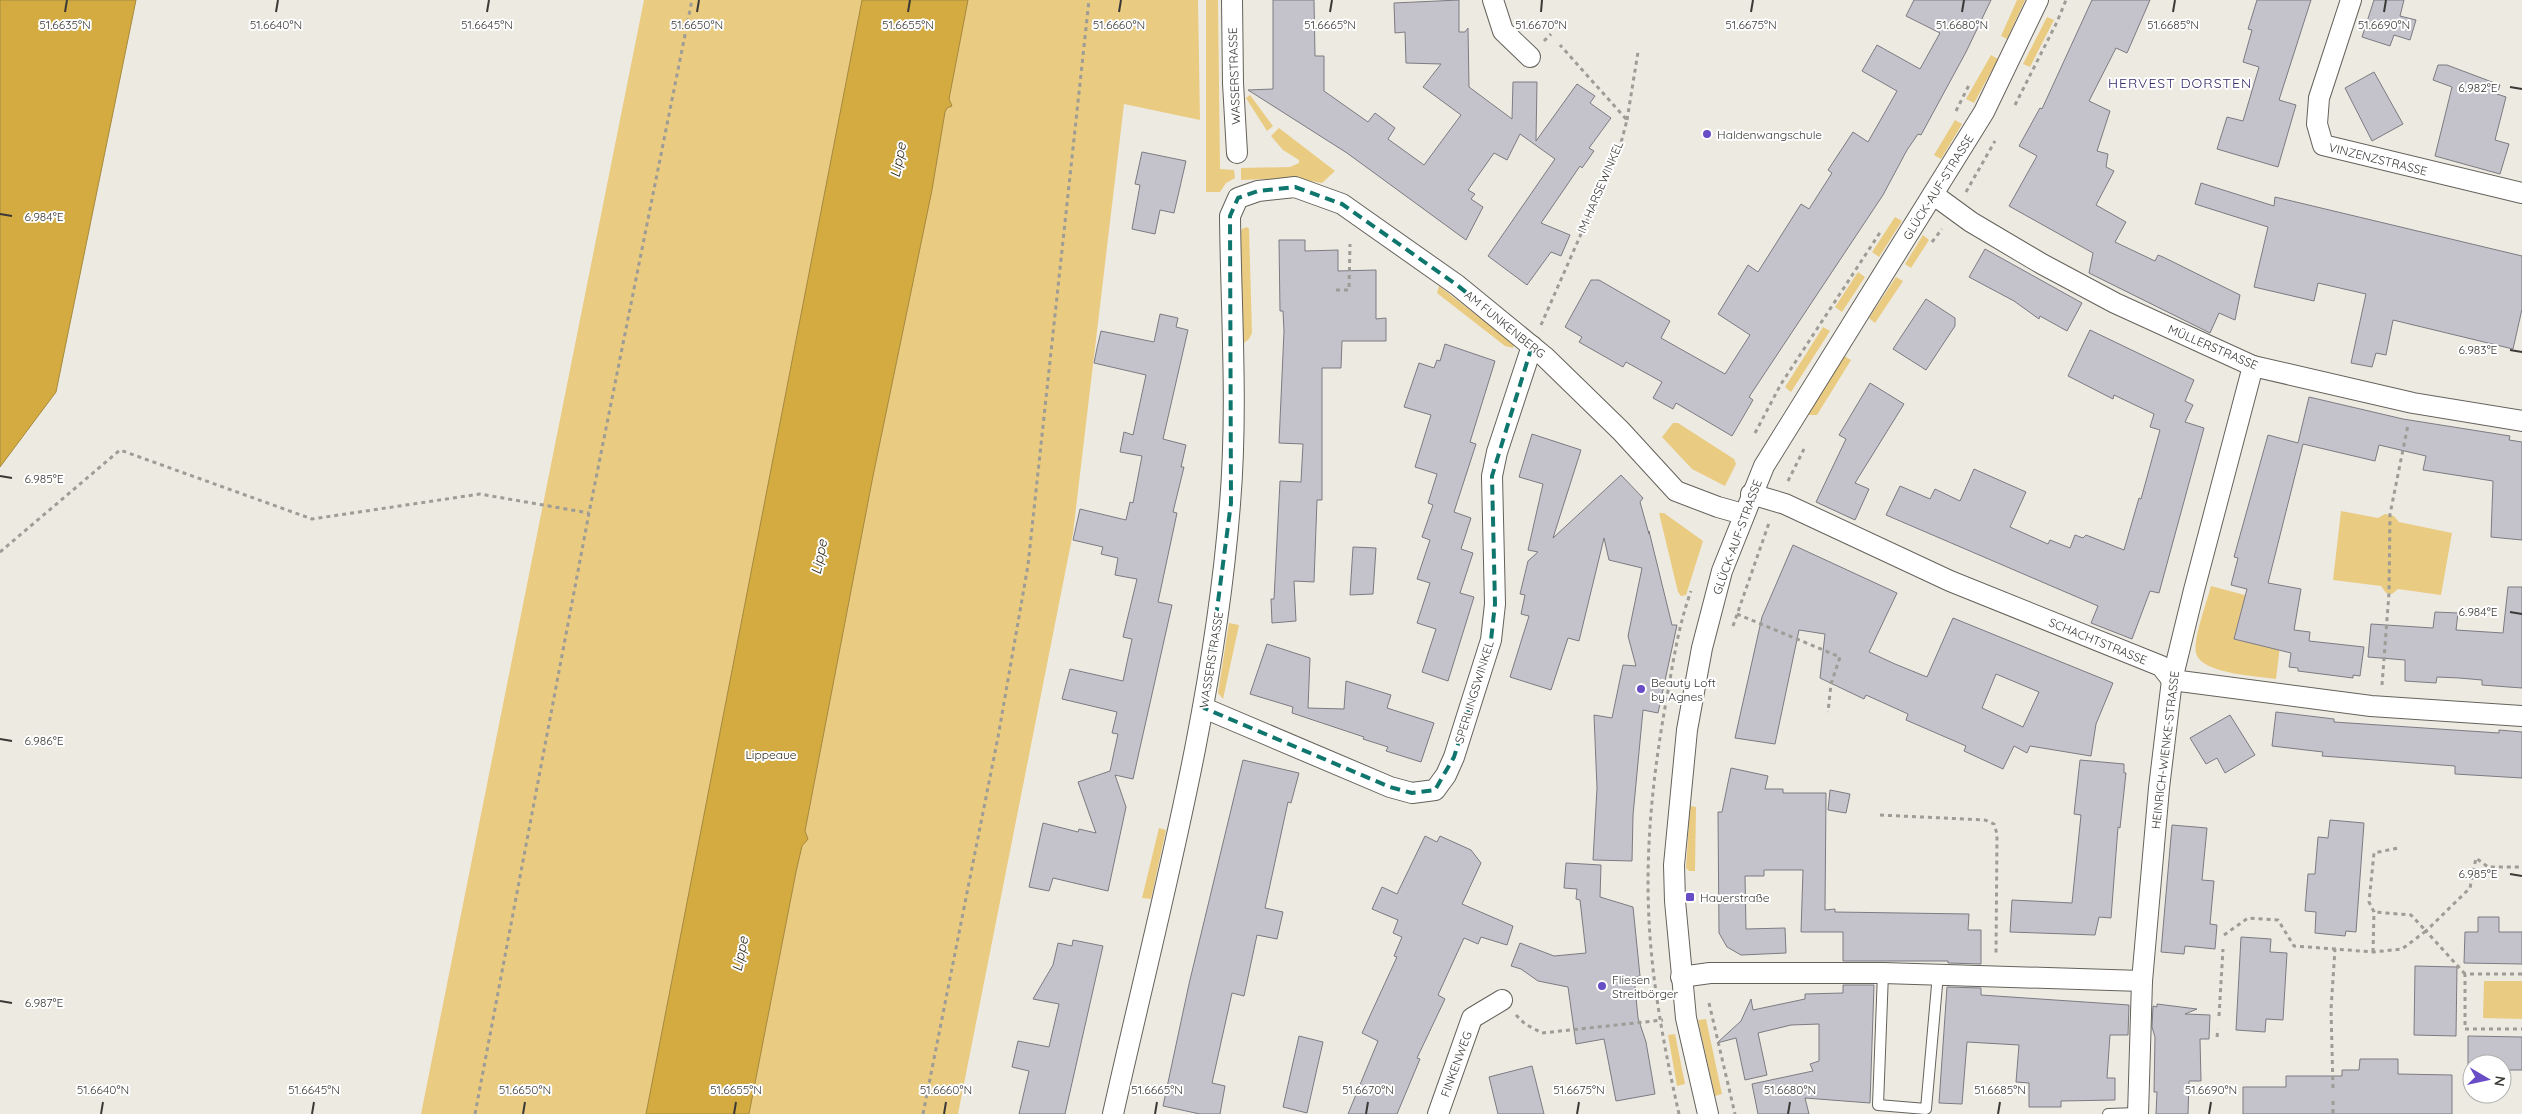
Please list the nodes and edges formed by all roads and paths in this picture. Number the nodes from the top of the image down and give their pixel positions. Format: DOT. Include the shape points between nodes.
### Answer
graph roads {
  1 [pos="692,0"];
  2 [pos="1089,0"];
  3 [pos="1232,0"];
  4 [pos="1493,0"];
  5 [pos="2038,0"];
  6 [pos="2351,0"];
  7 [pos="1560,45"];
  8 [pos="1638,52"];
  9 [pos="1530,56"];
  10 [pos="1975,75"];
  11 [pos="1952,118"];
  12 [pos="1627,120"];
  13 [pos="1238,153"];
  14 [pos="2522,193"];
  15 [pos="1934,194"];
  16 [pos="1238,198"];
  17 [pos="1882,228"];
  18 [pos="1933,241"];
  19 [pos="1350,244"];
  20 [pos="1928,248"];
  21 [pos="1336,290"];
  22 [pos="1532,346"];
  23 [pos="2253,366"];
  24 [pos="2413,403"];
  25 [pos="1761,421"];
  26 [pos="2522,421"];
  27 [pos="1808,441"];
  28 [pos="1751,494"];
  29 [pos="1777,501"];
  30 [pos="590,513"];
  31 [pos="1743,514"];
  32 [pos="0,552"];
  33 [pos="1737,614"];
  34 [pos="1732,630"];
  35 [pos="2172,680"];
  36 [pos="2382,706"];
  37 [pos="1204,708"];
  38 [pos="1828,712"];
  39 [pos="2522,716"];
  40 [pos="1880,815"];
  41 [pos="2398,848"];
  42 [pos="2522,867"];
  43 [pos="2374,912"];
  44 [pos="2426,932"];
  45 [pos="2224,935"];
  46 [pos="2224,949"];
  47 [pos="2335,949"];
  48 [pos="2374,952"];
  49 [pos="1996,955"];
  50 [pos="1883,973"];
  51 [pos="1938,974"];
  52 [pos="2465,974"];
  53 [pos="2522,974"];
  54 [pos="1681,977"];
  55 [pos="2142,981"];
  56 [pos="1502,1000"];
  57 [pos="2219,1016"];
  58 [pos="1712,1017"];
  59 [pos="1686,1018"];
  60 [pos="2218,1029"];
  61 [pos="2522,1029"];
  62 [pos="1664,1037"];
  63 [pos="2217,1037"];
  64 [pos="2333,1088"];
  65 [pos="2333,1101"];
  66 [pos="475,1114"];
  67 [pos="923,1114"];
  68 [pos="1113,1114"];
  69 [pos="1438,1114"];
  70 [pos="1679,1114"];
  71 [pos="1708,1114"];
  72 [pos="1735,1114"];
  73 [pos="2108,1114"];
  74 [pos="2138,1114"];
  75 [pos="2333,1114"];
  1 -- 30 [label="path"];
  2 -- 67 [label="path" via="1028,565 998,737"];
  3 -- 13 [label="street, WASSERSTRASSE"];
  4 -- 9 [label="street" via="1502,31"];
  5 -- 15 [label="street, GLÜCK-AUF-STRASSE" via="1984,112"];
  6 -- 14 [label="street, VINZENZSTRASSE" via="2319,98 2317,124 2323,145"];
  7 -- 12 [label="path"];
  8 -- 12 [label="path, IM HARSEWINKEL"];
  10 -- 11 [label="path"];
  12 -- 22 [label="path, IM HARSEWINKEL"];
  15 -- 23 [label="street, MÜLLERSTRASSE" via="1972,222 2042,264 2116,303"];
  15 -- 28 [label="street, GLÜCK-AUF-STRASSE" via="1845,332 1764,466"];
  16 -- 22 [label="street, AM FUNKENBERG" via="1258,191 1295,187 1342,204 1457,285"];
  16 -- 37 [label="street, WASSERSTRASSE" via="1230,216 1231,502 1219,613"];
  17 -- 25 [label="path" via="1781,384"];
  18 -- 20 [label="path"];
  19 -- 21 [label="path" via="1349,290"];
  22 -- 31 [label="street, AM FUNKENBERG" via="1620,431 1676,491"];
  22 -- 37 [label="street, SPERLINGSWINKEL" via="1492,476 1495,604 1491,640 1454,757 1435,790 1412,793 1390,787"];
  23 -- 24 [label="street, MÜLLERSTRASSE"];
  23 -- 35 [label="street, HEINRICH-WIENKE-STRASSE"];
  24 -- 26 [label="street, MÜLLERSTRASSE"];
  24 -- 36 [label="path" via="2390,514"];
  27 -- 29 [label="path"];
  28 -- 29 [label="street, SCHACHTSTRASSE"];
  28 -- 31 [label="street, GLÜCK-AUF-STRASSE"];
  29 -- 33 [label="path"];
  29 -- 35 [label="street, SCHACHTSTRASSE" via="1950,581 2161,666"];
  30 -- 32 [label="path" via="480,494 312,519 120,450"];
  30 -- 66 [label="path"];
  31 -- 54 [label="street, GLÜCK-AUF-STRASSE" via="1722,571 1702,648 1687,730 1674,865"];
  33 -- 34 [label="path"];
  33 -- 38 [label="path" via="1840,657 1831,684"];
  35 -- 36 [label="street"];
  35 -- 55 [label="street, HEINRICH-WIENKE-STRASSE"];
  36 -- 39 [label="street"];
  37 -- 68 [label="street, WASSERSTRASSE"];
  40 -- 49 [label="path" via="1985,820 1994,824 1997,834"];
  41 -- 43 [label="path" via="2374,853 2369,902"];
  42 -- 44 [label="path" via="2488,867 2476,858 2470,888"];
  43 -- 44 [label="path" via="2411,916"];
  43 -- 48 [label="path"];
  44 -- 48 [label="path" via="2402,949"];
  44 -- 52 [label="path"];
  45 -- 47 [label="path" via="2248,918 2278,920 2294,946"];
  46 -- 57 [label="path"];
  47 -- 48 [label="path"];
  47 -- 64 [label="path" via="2331,1009"];
  50 -- 51 [label="street"];
  50 -- 51 [label="lane" via="1878,1105 1926,1109"];
  50 -- 54 [label="street" via="1710,973"];
  51 -- 55 [label="street"];
  52 -- 53 [label="path"];
  52 -- 61 [label="path" via="2465,1029"];
  54 -- 59 [label="street, GLÜCK-AUF-STRASSE"];
  55 -- 74 [label="street, HEINRICH-WIENKE-STRASSE"];
  56 -- 59 [label="path" via="1525,1024 1542,1033"];
  56 -- 69 [label="street, FINKENWEG" via="1472,1018"];
  58 -- 72 [label="path"];
  59 -- 71 [label="street, GLÜCK-AUF-STRASSE"];
  60 -- 63 [label="path"];
  62 -- 70 [label="path"];
  65 -- 75 [label="path"];
  73 -- 74 [label="lane"];
}
